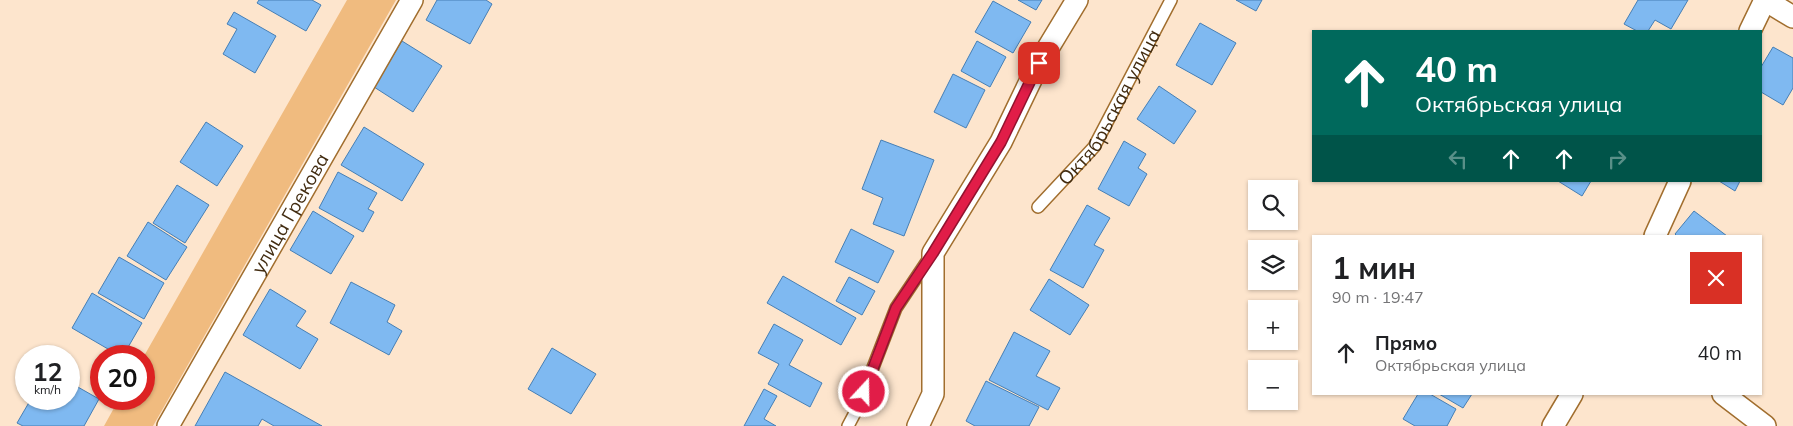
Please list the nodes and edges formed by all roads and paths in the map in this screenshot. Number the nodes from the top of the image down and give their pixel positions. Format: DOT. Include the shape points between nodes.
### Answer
graph roads {
  1 [pos="412,0"];
  2 [pos="1077,0"];
  3 [pos="1171,0"];
  4 [pos="1765,0"];
  5 [pos="1793,17"];
  6 [pos="1750,30"];
  7 [pos="1680,182"];
  8 [pos="1038,207"];
  9 [pos="1655,235"];
  10 [pos="933,253"];
  11 [pos="1571,395"];
  12 [pos="1724,395"];
  13 [pos="168,426"];
  14 [pos="848,426"];
  15 [pos="918,426"];
  16 [pos="1553,426"];
  17 [pos="1765,426"];
  1 -- 13 [label="street, улица Грекова"];
  2 -- 10 [label="street" via="1039,63 1001,142"];
  3 -- 8 [label="lane, Октябрьская улица" via="1094,147"];
  4 -- 5 [label="street"];
  4 -- 6 [label="street"];
  7 -- 9 [label="street"];
  10 -- 14 [label="lane" via="896,308"];
  10 -- 15 [label="street" via="933,394"];
  11 -- 16 [label="street"];
  12 -- 17 [label="street"];
}
